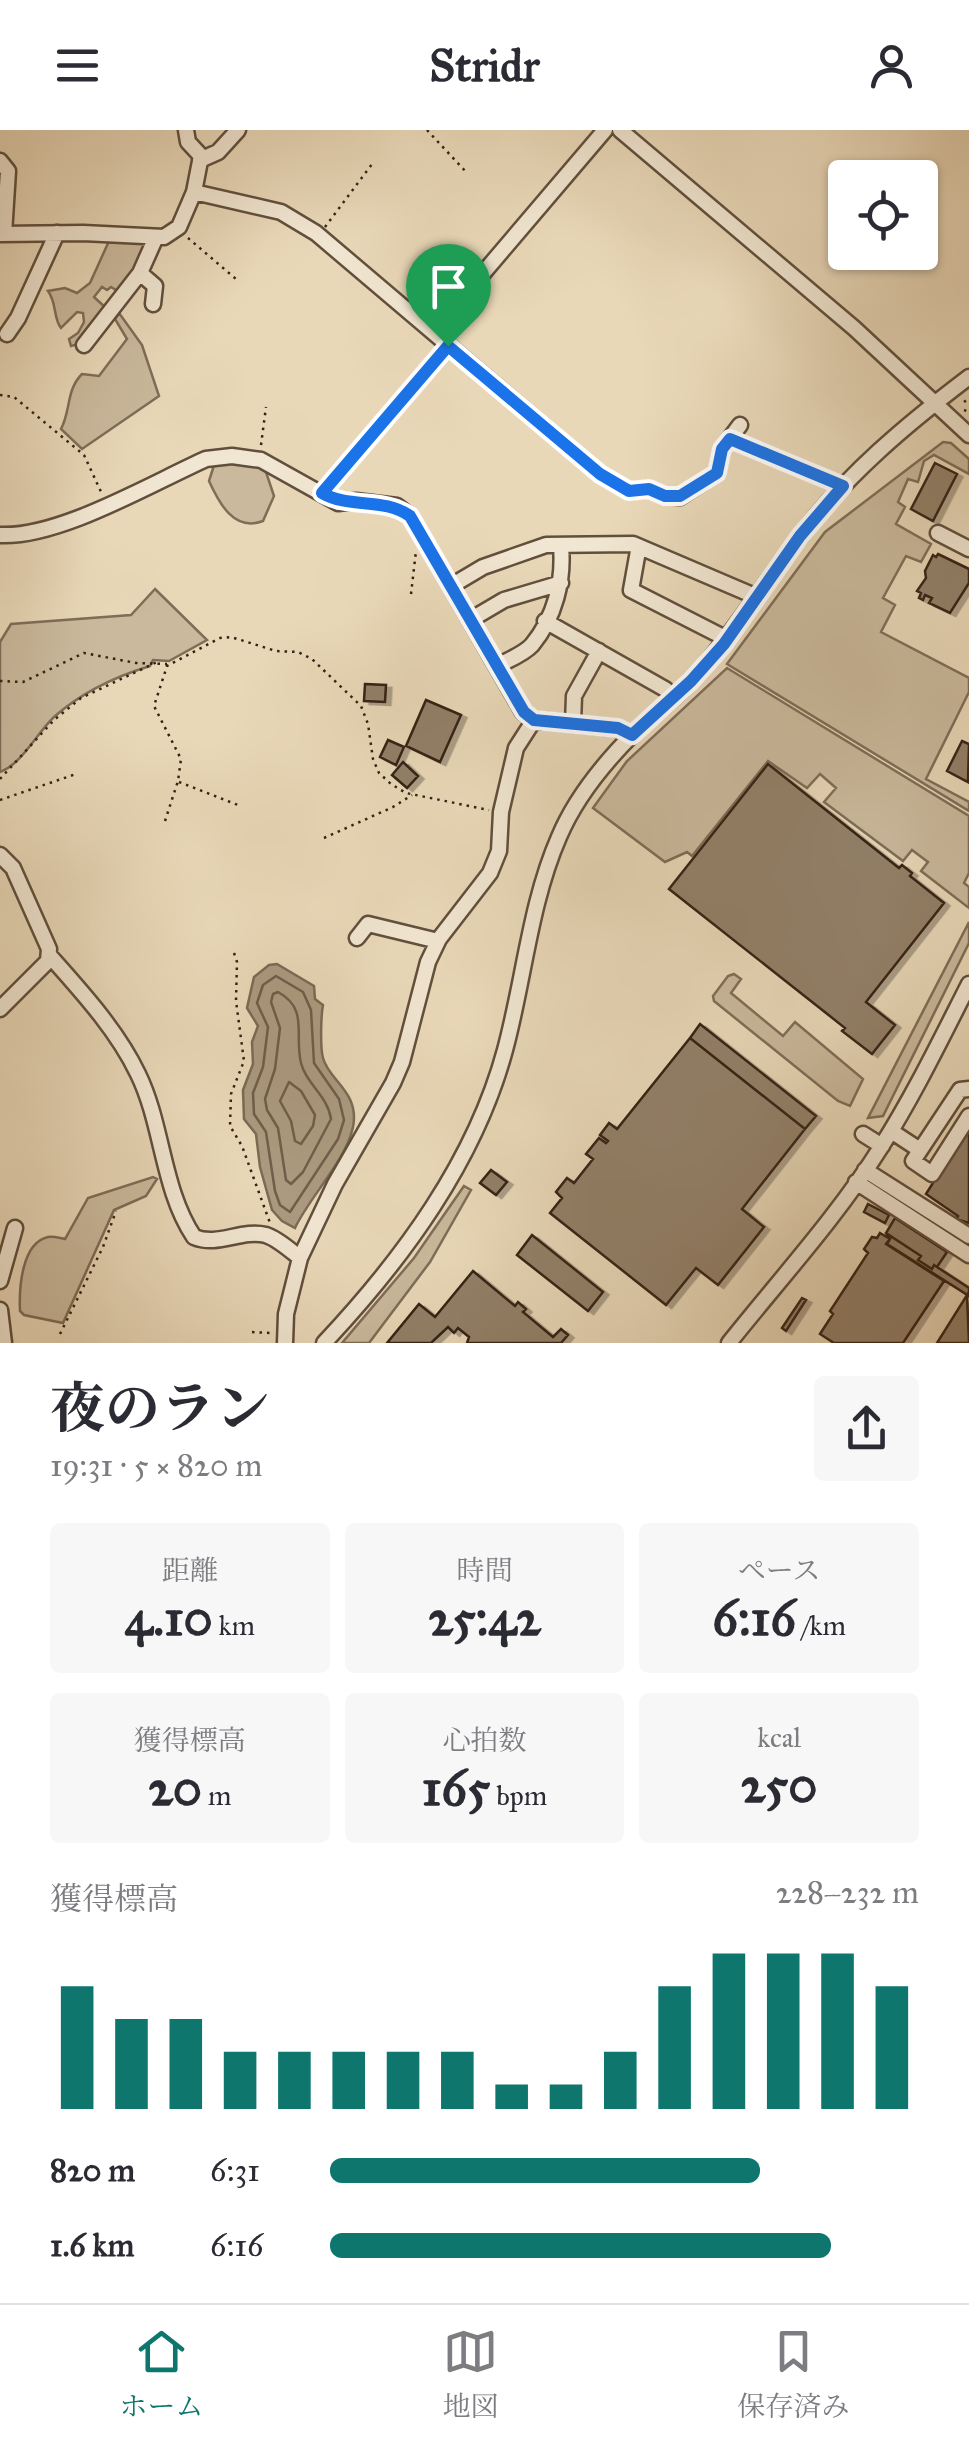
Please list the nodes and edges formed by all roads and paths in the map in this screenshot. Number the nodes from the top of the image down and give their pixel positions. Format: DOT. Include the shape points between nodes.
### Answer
graph roads {
  1 [pos="186,130"];
  2 [pos="238,130"];
  3 [pos="427,130"];
  4 [pos="605,130"];
  5 [pos="620,130"];
  6 [pos="200,160"];
  7 [pos="0,161"];
  8 [pos="372,164"];
  9 [pos="467,174"];
  10 [pos="194,192"];
  11 [pos="177,229"];
  12 [pos="57,233"];
  13 [pos="1,234"];
  14 [pos="318,235"];
  15 [pos="156,237"];
  16 [pos="140,273"];
  17 [pos="236,279"];
  18 [pos="153,304"];
  19 [pos="433,332"];
  20 [pos="6,334"];
  21 [pos="84,345"];
  22 [pos="448,346"];
  23 [pos="969,377"];
  24 [pos="0,395"];
  25 [pos="969,398"];
  26 [pos="964,402"];
  27 [pos="934,403"];
  28 [pos="266,407"];
  29 [pos="740,425"];
  30 [pos="969,435"];
  31 [pos="730,439"];
  32 [pos="259,460"];
  33 [pos="843,486"];
  34 [pos="322,493"];
  35 [pos="107,504"];
  36 [pos="938,533"];
  37 [pos="0,536"];
  38 [pos="422,536"];
  39 [pos="969,549"];
  40 [pos="564,551"];
  41 [pos="638,551"];
  42 [pos="561,583"];
  43 [pos="450,586"];
  44 [pos="411,594"];
  45 [pos="756,598"];
  46 [pos="470,620"];
  47 [pos="545,621"];
  48 [pos="727,639"];
  49 [pos="598,651"];
  50 [pos="158,662"];
  51 [pos="168,664"];
  52 [pos="497,666"];
  53 [pos="0,681"];
  54 [pos="674,697"];
  55 [pos="534,720"];
  56 [pos="573,723"];
  57 [pos="632,735"];
  58 [pos="76,774"];
  59 [pos="0,780"];
  60 [pos="178,781"];
  61 [pos="413,794"];
  62 [pos="0,800"];
  63 [pos="238,805"];
  64 [pos="501,812"];
  65 [pos="165,822"];
  66 [pos="324,838"];
  67 [pos="0,855"];
  68 [pos="358,938"];
  69 [pos="438,941"];
  70 [pos="234,953"];
  71 [pos="48,955"];
  72 [pos="969,984"];
  73 [pos="0,1010"];
  74 [pos="969,1089"];
  75 [pos="969,1116"];
  76 [pos="891,1131"];
  77 [pos="863,1134"];
  78 [pos="882,1146"];
  79 [pos="920,1150"];
  80 [pos="861,1176"];
  81 [pos="116,1211"];
  82 [pos="15,1228"];
  83 [pos="969,1236"];
  84 [pos="272,1238"];
  85 [pos="809,1243"];
  86 [pos="969,1254"];
  87 [pos="822,1255"];
  88 [pos="300,1258"];
  89 [pos="1,1272"];
  90 [pos="0,1310"];
  91 [pos="252,1332"];
  92 [pos="60,1334"];
  93 [pos="284,1339"];
  94 [pos="4,1343"];
  95 [pos="324,1343"];
  96 [pos="728,1343"];
  1 -- 6 [label="street"];
  2 -- 6 [label="street"];
  3 -- 9 [label="path"];
  4 -- 19 [label="street"];
  5 -- 27 [label="street"];
  6 -- 10 [label="street"];
  7 -- 13 [label="street" via="8,171"];
  8 -- 14 [label="path"];
  10 -- 11 [label="street"];
  10 -- 14 [label="street" via="281,212"];
  11 -- 15 [label="street"];
  11 -- 17 [label="path"];
  12 -- 13 [label="street"];
  12 -- 15 [label="street"];
  12 -- 20 [label="street"];
  14 -- 19 [label="street"];
  15 -- 16 [label="street"];
  16 -- 18 [label="street" via="155,286"];
  16 -- 21 [label="street"];
  19 -- 22 [label="street"];
  22 -- 31 [label="street" via="629,491 680,496 717,473"];
  22 -- 34 [label="street"];
  23 -- 27 [label="street"];
  24 -- 35 [label="path" via="14,398 84,456"];
  25 -- 26 [label="path"];
  27 -- 30 [label="street"];
  27 -- 33 [label="street"];
  28 -- 32 [label="path"];
  29 -- 31 [label="street"];
  31 -- 33 [label="street"];
  32 -- 34 [label="street"];
  32 -- 35 [label="street" via="206,459"];
  33 -- 45 [label="street"];
  34 -- 38 [label="street" via="338,502 396,506"];
  35 -- 37 [label="street" via="54,528"];
  36 -- 39 [label="street"];
  38 -- 43 [label="street"];
  38 -- 44 [label="path"];
  40 -- 42 [label="street"];
  40 -- 43 [label="street" via="546,545"];
  40 -- 45 [label="street" via="643,546"];
  41 -- 48 [label="street" via="631,590"];
  42 -- 46 [label="street" via="504,600"];
  42 -- 47 [label="street"];
  43 -- 46 [label="street"];
  45 -- 48 [label="street"];
  46 -- 52 [label="street"];
  47 -- 49 [label="street"];
  47 -- 52 [label="street" via="530,648"];
  48 -- 54 [label="street"];
  49 -- 54 [label="street"];
  49 -- 56 [label="street" via="574,696"];
  50 -- 51 [label="path"];
  50 -- 53 [label="path" via="84,653 23,682"];
  50 -- 59 [label="path" via="81,698"];
  51 -- 60 [label="path" via="154,706 180,759"];
  51 -- 61 [label="path" via="231,637 312,659 355,698 379,774"];
  52 -- 55 [label="street"];
  54 -- 57 [label="street"];
  55 -- 56 [label="street"];
  55 -- 64 [label="street" via="516,748"];
  56 -- 57 [label="street"];
  57 -- 95 [label="street" via="559,836 480,1122 420,1226"];
  58 -- 62 [label="path"];
  60 -- 63 [label="path"];
  60 -- 65 [label="path"];
  61 -- 64 [label="path"];
  61 -- 66 [label="path"];
  64 -- 69 [label="street" via="500,851 490,873"];
  67 -- 71 [label="street" via="30,901"];
  68 -- 69 [label="street" via="368,924"];
  69 -- 88 [label="street" via="397,1073"];
  70 -- 84 [label="path" via="244,1061 230,1094 230,1126"];
  71 -- 73 [label="street"];
  71 -- 84 [label="street" via="106,1023 140,1076 194,1237"];
  72 -- 76 [label="street"];
  74 -- 79 [label="street" via="960,1090"];
  75 -- 79 [label="street" via="932,1174 913,1161"];
  76 -- 78 [label="street"];
  76 -- 79 [label="street"];
  77 -- 78 [label="street"];
  78 -- 80 [label="street"];
  80 -- 83 [label="street"];
  80 -- 85 [label="street"];
  80 -- 86 [label="street"];
  81 -- 92 [label="path"];
  82 -- 89 [label="street"];
  84 -- 88 [label="street"];
  85 -- 87 [label="street"];
  85 -- 96 [label="street"];
  88 -- 93 [label="street"];
  90 -- 94 [label="street"];
  91 -- 93 [label="path"];
}
